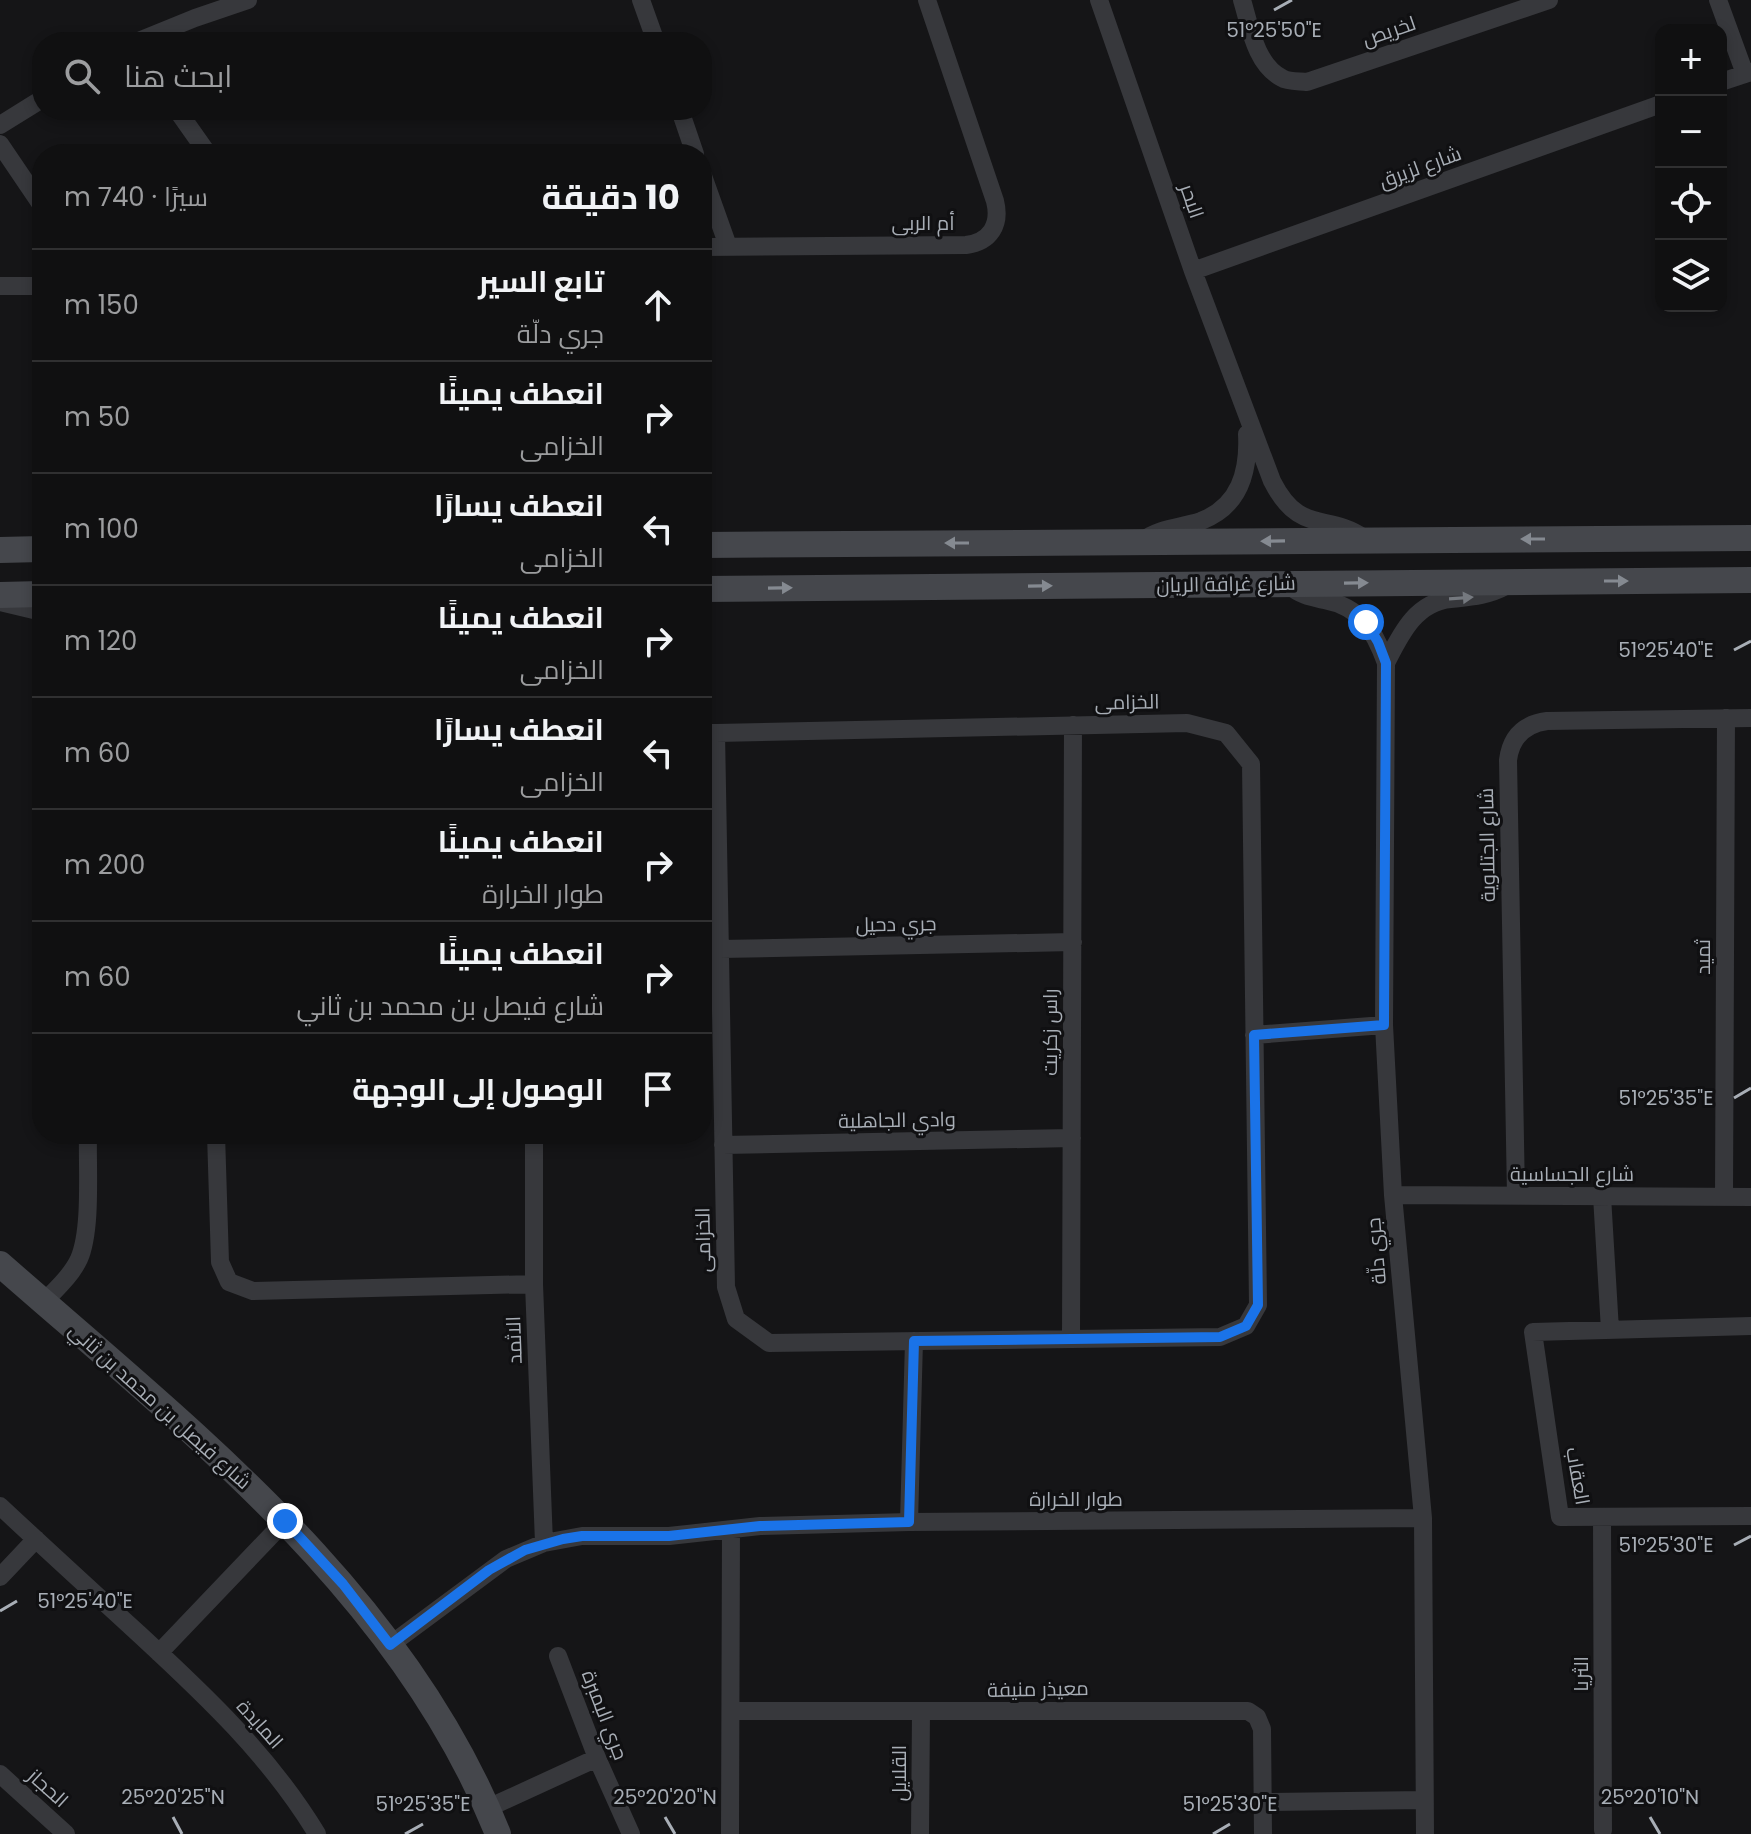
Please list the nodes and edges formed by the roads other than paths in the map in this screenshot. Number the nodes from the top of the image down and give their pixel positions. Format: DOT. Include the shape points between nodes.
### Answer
graph roads {
  1 [pos="248,0"];
  2 [pos="641,0"];
  3 [pos="927,0"];
  4 [pos="1099,0"];
  5 [pos="1242,0"];
  6 [pos="1549,0"];
  7 [pos="1718,0"];
  8 [pos="161,32"];
  9 [pos="652,32"];
  10 [pos="1748,73"];
  11 [pos="1727,80"];
  12 [pos="32,105"];
  13 [pos="1655,106"];
  14 [pos="184,120"];
  15 [pos="683,120"];
  16 [pos="0,125"];
  17 [pos="0,144"];
  18 [pos="201,144"];
  19 [pos="692,144"];
  20 [pos="32,191"];
  21 [pos="712,201"];
  22 [pos="728,246"];
  23 [pos="712,247"];
  24 [pos="1193,271"];
  25 [pos="0,286"];
  26 [pos="32,286"];
  27 [pos="1245,415"];
  28 [pos="1751,538"];
  29 [pos="1367,540"];
  30 [pos="1141,542"];
  31 [pos="712,545"];
  32 [pos="32,549"];
  33 [pos="0,550"];
  34 [pos="1751,580"];
  35 [pos="1512,581"];
  36 [pos="1287,583"];
  37 [pos="712,589"];
  38 [pos="32,594"];
  39 [pos="0,595"];
  40 [pos="0,602"];
  41 [pos="32,610"];
  42 [pos="1386,663"];
  43 [pos="1726,718"];
  44 [pos="1751,718"];
  45 [pos="1073,725"];
  46 [pos="712,733"];
  47 [pos="712,792"];
  48 [pos="1073,942"];
  49 [pos="720,949"];
  50 [pos="1384,1025"];
  51 [pos="1254,1035"];
  52 [pos="1072,1138"];
  53 [pos="88,1144"];
  54 [pos="216,1144"];
  55 [pos="534,1144"];
  56 [pos="723,1145"];
  57 [pos="1393,1195"];
  58 [pos="1516,1195"];
  59 [pos="1602,1196"];
  60 [pos="1724,1197"];
  61 [pos="1751,1197"];
  62 [pos="0,1264"];
  63 [pos="534,1284"];
  64 [pos="44,1302"];
  65 [pos="1751,1326"];
  66 [pos="1610,1330"];
  67 [pos="1071,1339"];
  68 [pos="914,1341"];
  69 [pos="0,1506"];
  70 [pos="1751,1516"];
  71 [pos="1602,1517"];
  72 [pos="1423,1518"];
  73 [pos="285,1521"];
  74 [pos="909,1522"];
  75 [pos="731,1530"];
  76 [pos="36,1539"];
  77 [pos="544,1543"];
  78 [pos="0,1577"];
  79 [pos="390,1645"];
  80 [pos="159,1653"];
  81 [pos="558,1656"];
  82 [pos="731,1711"];
  83 [pos="921,1712"];
  84 [pos="597,1758"];
  85 [pos="0,1774"];
  86 [pos="1424,1800"];
  87 [pos="1263,1802"];
  88 [pos="488,1808"];
  89 [pos="1603,1830"];
  90 [pos="312,1832"];
  91 [pos="66,1834"];
  92 [pos="498,1834"];
  93 [pos="631,1834"];
  94 [pos="730,1834"];
  95 [pos="920,1834"];
  96 [pos="1263,1834"];
  97 [pos="1425,1834"];
  1 -- 8 [label="street"];
  2 -- 9 [label="street"];
  3 -- 22 [label="street, أم الربى" via="998,211 992,231 966,245"];
  4 -- 24 [label="street, البحر"];
  5 -- 6 [label="street, لخريص" via="1257,48 1269,67 1283,79 1307,82"];
  7 -- 10 [label="street"];
  10 -- 11 [label="street"];
  12 -- 16 [label="street"];
  13 -- 24 [label="street, شارع لزيرق"];
  14 -- 18 [label="street"];
  15 -- 19 [label="street"];
  17 -- 20 [label="street"];
  21 -- 22 [label="street"];
  22 -- 23 [label="street, أم الربى"];
  24 -- 27 [label="street, البحر"];
  25 -- 26 [label="street"];
  27 -- 29 [label="street, البحر" via="1287,505 1314,522"];
  27 -- 30 [label="street, البحر" via="1248,460 1229,502 1203,520 1163,529"];
  28 -- 29 [label="main road, one-way"];
  29 -- 30 [label="main road, one-way"];
  30 -- 31 [label="main road, one-way"];
  32 -- 33 [label="main road"];
  35 -- 34 [label="main road, شارع غرافة الريان, one-way"];
  36 -- 35 [label="main road, شارع غرافة الريان, one-way"];
  42 -- 35 [label="street, جري دلّة, one-way" via="1407,625 1427,608 1447,599 1492,593"];
  37 -- 36 [label="main road, شارع غرافة الريان, one-way"];
  36 -- 42 [label="street, جري دلّة" via="1305,596 1340,603 1358,614 1373,631"];
  38 -- 39 [label="main road"];
  40 -- 41 [label="street"];
  42 -- 50 [label="street, جري دلّة"];
  43 -- 44 [label="street, شارع الجتلاوية"];
  43 -- 58 [label="street, شارع الجتلاوية" via="1538,722 1512,743 1508,760"];
  43 -- 60 [label="street, ثميد"];
  45 -- 46 [label="street, الخزامى"];
  45 -- 48 [label="street, راس زكريت"];
  45 -- 51 [label="street, الخزامى" via="1187,723 1226,733 1251,764"];
  47 -- 49 [label="street, الخزامى"];
  48 -- 49 [label="street, جري دحيل"];
  48 -- 52 [label="street, راس زكريت"];
  49 -- 56 [label="street, الخزامى"];
  50 -- 51 [label="street"];
  50 -- 57 [label="street, جري دلّة"];
  51 -- 67 [label="street, الخزامى" via="1258,1305 1246,1326 1220,1337"];
  52 -- 56 [label="street, وادي الجاهلية"];
  52 -- 67 [label="street, راس زكريت"];
  53 -- 64 [label="street" via="79,1258"];
  54 -- 63 [label="street" via="220,1262 229,1282 253,1291"];
  55 -- 63 [label="street, الاثمد"];
  56 -- 68 [label="street, الخزامى" via="726,1287 736,1319 769,1343"];
  57 -- 58 [label="street, شارع الجساسية"];
  57 -- 72 [label="street, جري دلّة"];
  58 -- 59 [label="street, شارع الجساسية"];
  59 -- 60 [label="street, شارع الجساسية"];
  59 -- 66 [label="street"];
  60 -- 61 [label="street, شارع الجساسية"];
  62 -- 64 [label="main road, شارع فيصل بن محمد بن ثاني"];
  63 -- 77 [label="street, الاثمد"];
  64 -- 73 [label="main road, شارع فيصل بن محمد بن ثاني"];
  65 -- 66 [label="street, العقاب"];
  66 -- 71 [label="street, العقاب" via="1533,1332 1560,1517"];
  67 -- 68 [label="street, الخزامى"];
  68 -- 74 [label="street"];
  69 -- 76 [label="street, المايدة"];
  70 -- 71 [label="street, العقاب"];
  71 -- 89 [label="street, الثريا"];
  72 -- 74 [label="street, طوار الخرارة"];
  72 -- 86 [label="street, جري دلّة"];
  73 -- 79 [label="main road, شارع فيصل بن محمد بن ثاني"];
  73 -- 80 [label="street"];
  74 -- 75 [label="street, طوار الخرارة"];
  75 -- 77 [label="street, طوار الخرارة" via="582,1536"];
  75 -- 82 [label="street"];
  76 -- 78 [label="street"];
  76 -- 80 [label="street, المايدة"];
  77 -- 79 [label="street, طوار الخرارة" via="489,1570"];
  79 -- 88 [label="main road, شارع فيصل بن محمد بن ثاني" via="444,1727"];
  80 -- 90 [label="street, المايدة" via="245,1737"];
  81 -- 84 [label="street, جري البمبرة"];
  82 -- 83 [label="street, معيذر منيفة"];
  82 -- 94 [label="street"];
  83 -- 87 [label="street, معيذر منيفة" via="1248,1711 1262,1729"];
  83 -- 95 [label="street, القلايل"];
  84 -- 88 [label="street"];
  84 -- 93 [label="street, جري البمبرة"];
  85 -- 91 [label="street, الحجاز"];
  86 -- 87 [label="street"];
  86 -- 97 [label="street, جري دلّة"];
  87 -- 96 [label="street, معيذر منيفة"];
  88 -- 92 [label="main road, شارع فيصل بن محمد بن ثاني"];
}
